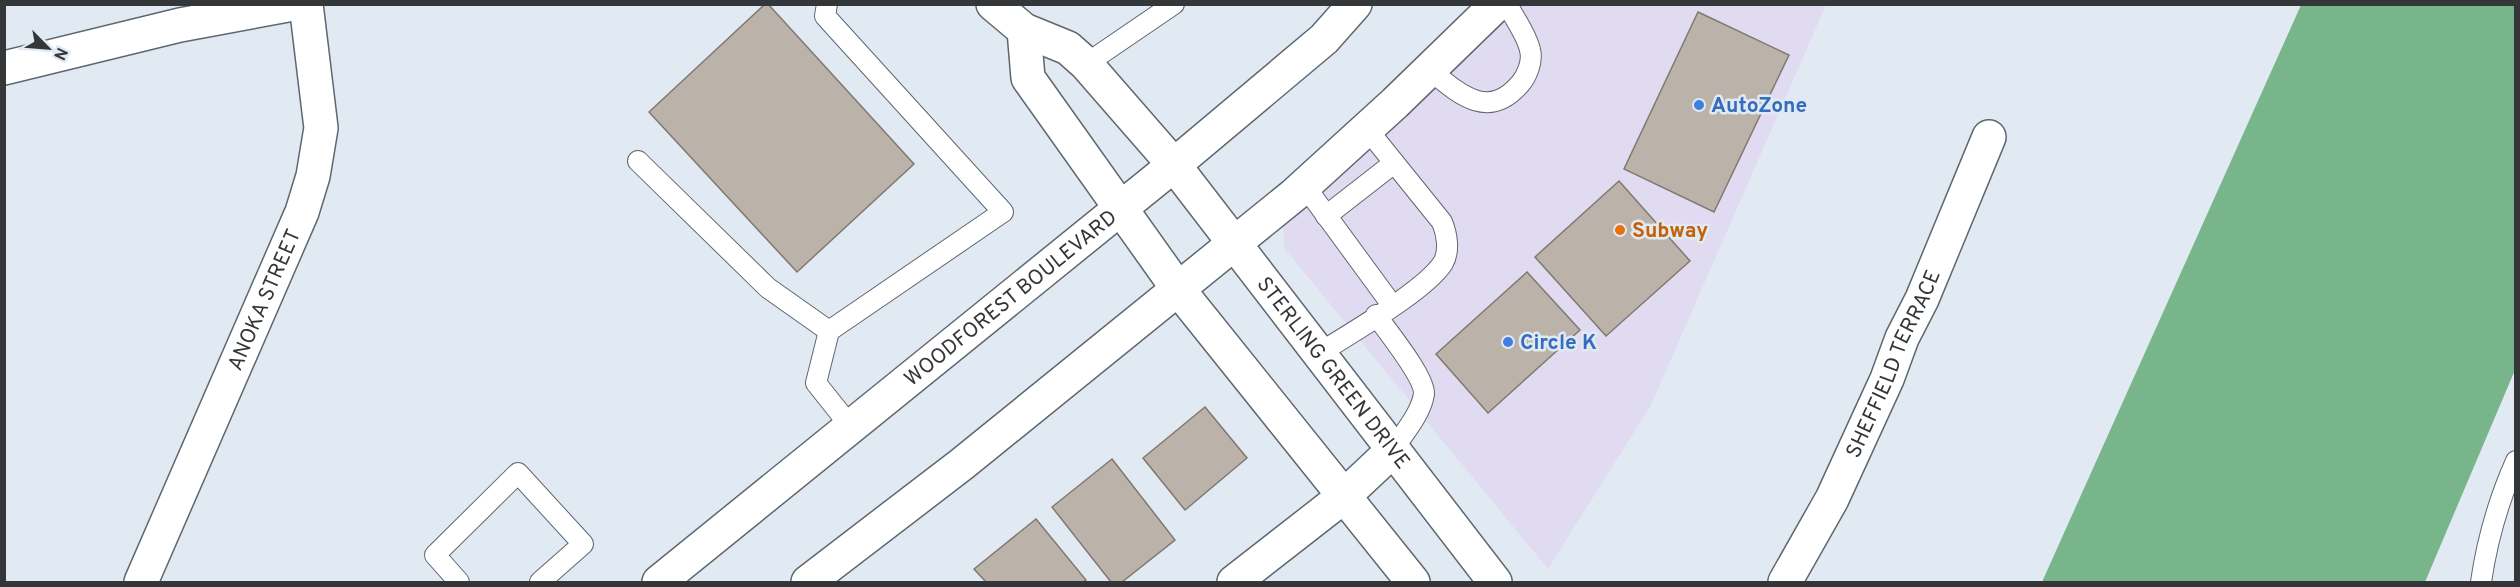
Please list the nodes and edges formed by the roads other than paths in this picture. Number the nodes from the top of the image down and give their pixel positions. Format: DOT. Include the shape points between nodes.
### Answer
graph roads {
  1 [pos="293,4"];
  2 [pos="306,4"];
  3 [pos="827,4"];
  4 [pos="993,4"];
  5 [pos="1174,4"];
  6 [pos="1355,4"];
  7 [pos="1497,4"];
  8 [pos="1507,4"];
  9 [pos="1024,30"];
  10 [pos="1086,64"];
  11 [pos="4,68"];
  12 [pos="1430,70"];
  13 [pos="1367,129"];
  14 [pos="1989,137"];
  15 [pos="638,161"];
  16 [pos="1394,163"];
  17 [pos="1174,165"];
  18 [pos="1304,185"];
  19 [pos="1120,208"];
  20 [pos="1326,216"];
  21 [pos="1233,244"];
  22 [pos="1178,289"];
  23 [pos="1384,310"];
  24 [pos="828,331"];
  25 [pos="1318,354"];
  26 [pos="851,427"];
  27 [pos="1392,451"];
  28 [pos="2516,461"];
  29 [pos="1343,497"];
  30 [pos="552,579"];
  31 [pos="141,582"];
  32 [pos="459,582"];
  33 [pos="659,582"];
  34 [pos="808,582"];
  35 [pos="1234,582"];
  36 [pos="1413,582"];
  37 [pos="1495,582"];
  38 [pos="1785,582"];
  39 [pos="2481,582"];
  1 -- 11 [label="street"];
  2 -- 31 [label="street, ANOKA STREET" via="321,128 310,185 302,213"];
  3 -- 24 [label="lane" via="825,16 1003,212"];
  4 -- 9 [label="street, STERLING GREEN DRIVE"];
  5 -- 10 [label="lane"];
  6 -- 17 [label="street, WOODFOREST BOULEVARD" via="1324,39"];
  7 -- 12 [label="street"];
  8 -- 12 [label="lane" via="1530,48 1531,59 1523,81 1505,99 1493,103 1475,101"];
  9 -- 10 [label="street, STERLING GREEN DRIVE" via="1068,48"];
  9 -- 19 [label="street" via="1028,78"];
  10 -- 17 [label="street, STERLING GREEN DRIVE"];
  12 -- 13 [label="street"];
  13 -- 16 [label="lane"];
  13 -- 18 [label="street"];
  14 -- 38 [label="street, SHEFFIELD TERRACE" via="1882,390 1832,499"];
  15 -- 24 [label="lane" via="768,288"];
  16 -- 20 [label="lane"];
  16 -- 23 [label="lane" via="1442,222 1447,247 1444,261 1435,272"];
  17 -- 19 [label="street, WOODFOREST BOULEVARD"];
  17 -- 21 [label="street, STERLING GREEN DRIVE"];
  18 -- 20 [label="lane"];
  18 -- 21 [label="street"];
  19 -- 22 [label="street"];
  19 -- 26 [label="street, WOODFOREST BOULEVARD"];
  20 -- 23 [label="lane"];
  21 -- 22 [label="street"];
  21 -- 25 [label="street, STERLING GREEN DRIVE"];
  22 -- 29 [label="street"];
  22 -- 34 [label="street" via="962,464"];
  23 -- 25 [label="lane"];
  23 -- 27 [label="lane" via="1424,393 1419,409"];
  24 -- 26 [label="lane" via="816,383"];
  25 -- 27 [label="street, STERLING GREEN DRIVE"];
  26 -- 33 [label="street, WOODFOREST BOULEVARD"];
  27 -- 29 [label="street"];
  27 -- 37 [label="street, STERLING GREEN DRIVE"];
  28 -- 39 [label="lane" via="2504,489"];
  29 -- 35 [label="street"];
  29 -- 36 [label="street"];
  30 -- 32 [label="lane" via="583,544 518,473 435,555"];
}
